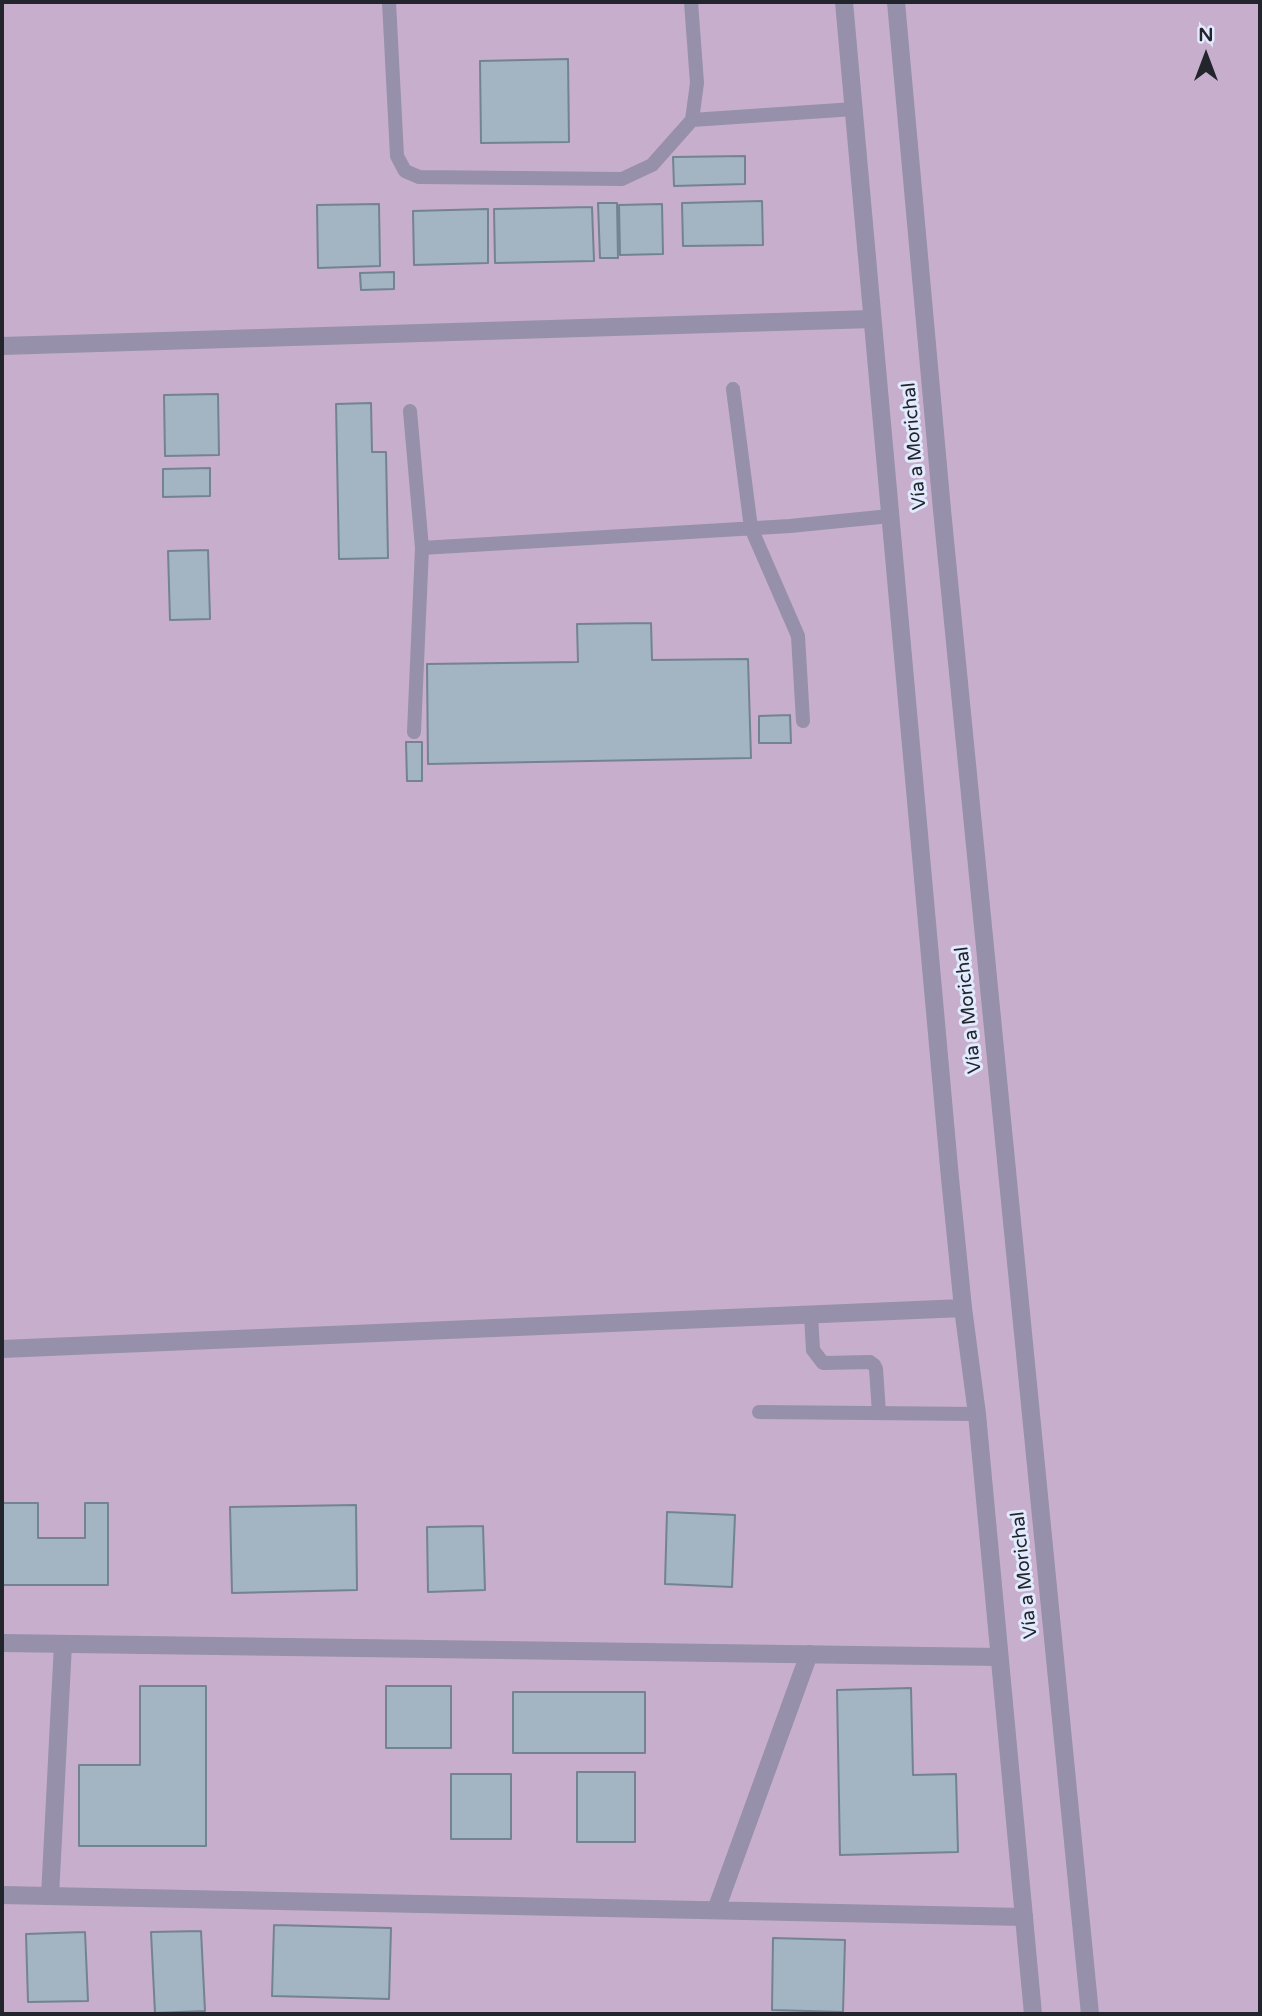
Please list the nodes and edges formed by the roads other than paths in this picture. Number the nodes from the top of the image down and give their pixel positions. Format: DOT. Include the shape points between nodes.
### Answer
graph roads {
  1 [pos="389,2"];
  2 [pos="691,2"];
  3 [pos="844,2"];
  4 [pos="896,2"];
  5 [pos="855,109"];
  6 [pos="692,120"];
  7 [pos="872,318"];
  8 [pos="2,346"];
  9 [pos="733,389"];
  10 [pos="410,411"];
  11 [pos="890,516"];
  12 [pos="751,528"];
  13 [pos="422,548"];
  14 [pos="803,721"];
  15 [pos="414,732"];
  16 [pos="959,1308"];
  17 [pos="810,1315"];
  18 [pos="2,1349"];
  19 [pos="759,1412"];
  20 [pos="879,1413"];
  21 [pos="978,1415"];
  22 [pos="2,1643"];
  23 [pos="64,1644"];
  24 [pos="809,1654"];
  25 [pos="999,1657"];
  26 [pos="2,1895"];
  27 [pos="50,1896"];
  28 [pos="716,1910"];
  29 [pos="1024,1917"];
  30 [pos="1033,2014"];
  31 [pos="1090,2014"];
  1 -- 6 [label="lane" via="397,156 405,171 419,177 622,179 652,164"];
  2 -- 6 [label="lane" via="697,83"];
  3 -- 5 [label="street, Vía a Morichal"];
  4 -- 31 [label="street, Vía a Morichal"];
  5 -- 6 [label="lane"];
  5 -- 7 [label="street, Vía a Morichal"];
  7 -- 8 [label="street"];
  7 -- 11 [label="street, Vía a Morichal"];
  9 -- 12 [label="lane"];
  10 -- 13 [label="lane"];
  11 -- 12 [label="lane"];
  11 -- 16 [label="street, Vía a Morichal"];
  12 -- 13 [label="lane"];
  12 -- 14 [label="lane" via="798,636"];
  13 -- 15 [label="lane"];
  16 -- 17 [label="street"];
  16 -- 21 [label="street, Vía a Morichal"];
  17 -- 18 [label="street"];
  17 -- 20 [label="lane" via="813,1350 822,1363 874,1365"];
  19 -- 20 [label="lane"];
  20 -- 21 [label="lane"];
  21 -- 25 [label="street, Vía a Morichal"];
  22 -- 23 [label="street"];
  23 -- 24 [label="street"];
  23 -- 27 [label="street"];
  24 -- 25 [label="street"];
  24 -- 28 [label="street"];
  25 -- 29 [label="street, Vía a Morichal"];
  26 -- 27 [label="street"];
  27 -- 28 [label="street"];
  28 -- 29 [label="street"];
  29 -- 30 [label="street, Vía a Morichal"];
}
